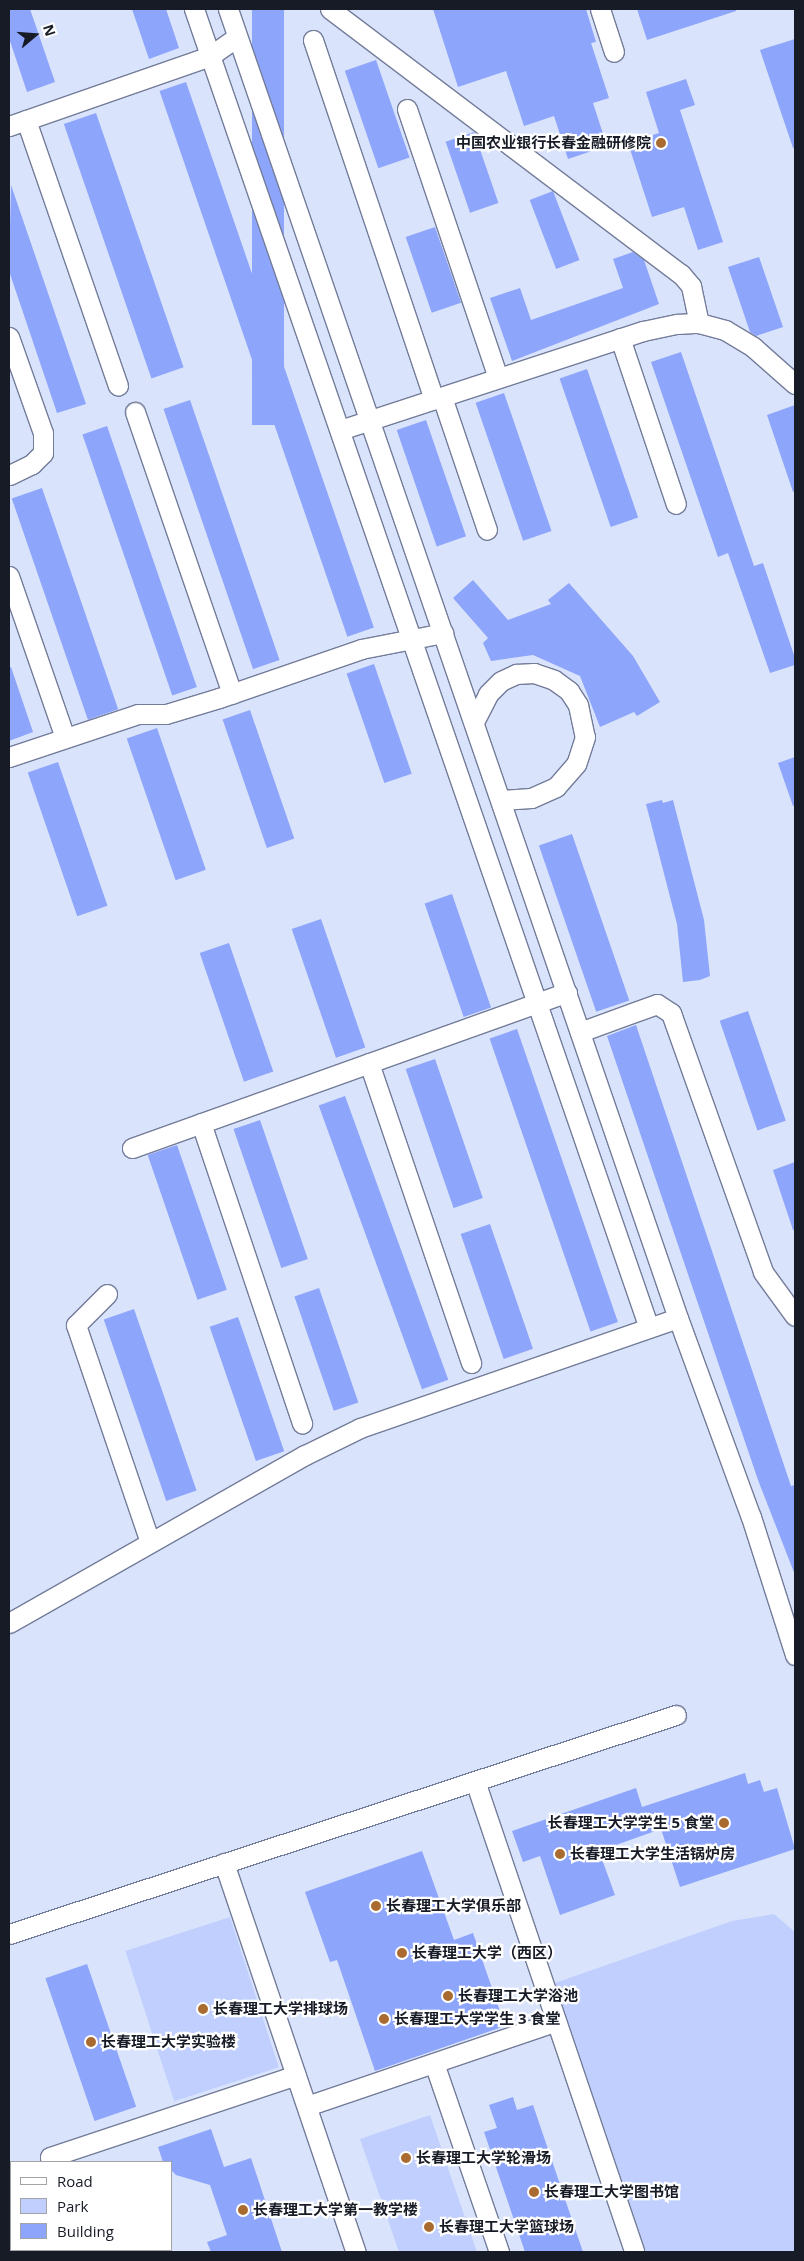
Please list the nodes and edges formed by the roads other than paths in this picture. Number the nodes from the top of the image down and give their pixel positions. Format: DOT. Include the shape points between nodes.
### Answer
graph roads {
  1 [pos="194,9"];
  2 [pos="228,9"];
  3 [pos="330,9"];
  4 [pos="600,9"];
  5 [pos="237,37"];
  6 [pos="313,40"];
  7 [pos="614,52"];
  8 [pos="210,56"];
  9 [pos="407,109"];
  10 [pos="18,123"];
  11 [pos="699,322"];
  12 [pos="9,337"];
  13 [pos="620,338"];
  14 [pos="498,378"];
  15 [pos="795,384"];
  16 [pos="118,386"];
  17 [pos="438,398"];
  18 [pos="135,412"];
  19 [pos="369,421"];
  20 [pos="340,430"];
  21 [pos="9,475"];
  22 [pos="676,504"];
  23 [pos="487,530"];
  24 [pos="9,576"];
  25 [pos="443,633"];
  26 [pos="412,638"];
  27 [pos="232,694"];
  28 [pos="474,722"];
  29 [pos="65,738"];
  30 [pos="9,757"];
  31 [pos="501,800"];
  32 [pos="568,992"];
  33 [pos="538,1002"];
  34 [pos="580,1032"];
  35 [pos="369,1063"];
  36 [pos="201,1124"];
  37 [pos="132,1148"];
  38 [pos="107,1294"];
  39 [pos="795,1316"];
  40 [pos="678,1318"];
  41 [pos="649,1328"];
  42 [pos="471,1363"];
  43 [pos="302,1423"];
  44 [pos="150,1542"];
  45 [pos="9,1624"];
  46 [pos="795,1656"];
  47 [pos="676,1715"];
  48 [pos="475,1781"];
  49 [pos="224,1863"];
  50 [pos="9,1934"];
  51 [pos="556,2021"];
  52 [pos="434,2063"];
  53 [pos="296,2075"];
  54 [pos="307,2106"];
  55 [pos="52,2161"];
  56 [pos="356,2252"];
  57 [pos="499,2252"];
  58 [pos="634,2252"];
  1 -- 8 [label="street"];
  2 -- 5 [label="street"];
  3 -- 11 [label="street" via="682,274 691,286"];
  4 -- 7 [label="street"];
  5 -- 8 [label="street"];
  5 -- 19 [label="street"];
  6 -- 17 [label="street"];
  8 -- 10 [label="street"];
  8 -- 20 [label="street"];
  9 -- 14 [label="street"];
  10 -- 16 [label="street"];
  11 -- 13 [label="street"];
  11 -- 15 [label="street" via="725,330 753,347"];
  12 -- 21 [label="street" via="43,432 42,453 32,464"];
  13 -- 14 [label="street"];
  13 -- 22 [label="street"];
  14 -- 17 [label="street"];
  17 -- 19 [label="street"];
  17 -- 23 [label="street"];
  18 -- 27 [label="street"];
  19 -- 20 [label="street"];
  19 -- 25 [label="street"];
  20 -- 26 [label="street"];
  24 -- 29 [label="street"];
  25 -- 26 [label="street"];
  25 -- 28 [label="street"];
  26 -- 27 [label="street" via="361,649"];
  26 -- 33 [label="street"];
  27 -- 29 [label="street" via="166,714 138,714"];
  28 -- 31 [label="street"];
  28 -- 31 [label="street" via="488,694 501,681 516,674 534,673 554,680 569,691 578,705 585,737 576,764 556,787 531,798"];
  29 -- 30 [label="street"];
  31 -- 32 [label="street"];
  32 -- 33 [label="street"];
  32 -- 34 [label="street"];
  33 -- 35 [label="street"];
  33 -- 41 [label="street"];
  34 -- 39 [label="street" via="658,1004 671,1013 763,1272"];
  34 -- 40 [label="street"];
  35 -- 36 [label="street"];
  35 -- 42 [label="street"];
  36 -- 37 [label="street"];
  36 -- 43 [label="street"];
  38 -- 44 [label="street" via="76,1325"];
  40 -- 41 [label="street"];
  40 -- 46 [label="street" via="751,1517"];
  41 -- 44 [label="street" via="360,1428"];
  44 -- 45 [label="street"];
  47 -- 48 [label="street"];
  48 -- 49 [label="street"];
  48 -- 51 [label="street"];
  49 -- 50 [label="street"];
  49 -- 53 [label="street"];
  51 -- 52 [label="street"];
  51 -- 58 [label="street"];
  52 -- 54 [label="street"];
  52 -- 57 [label="street"];
  53 -- 54 [label="street"];
  53 -- 55 [label="street" via="50,2157"];
  54 -- 56 [label="street"];
}
